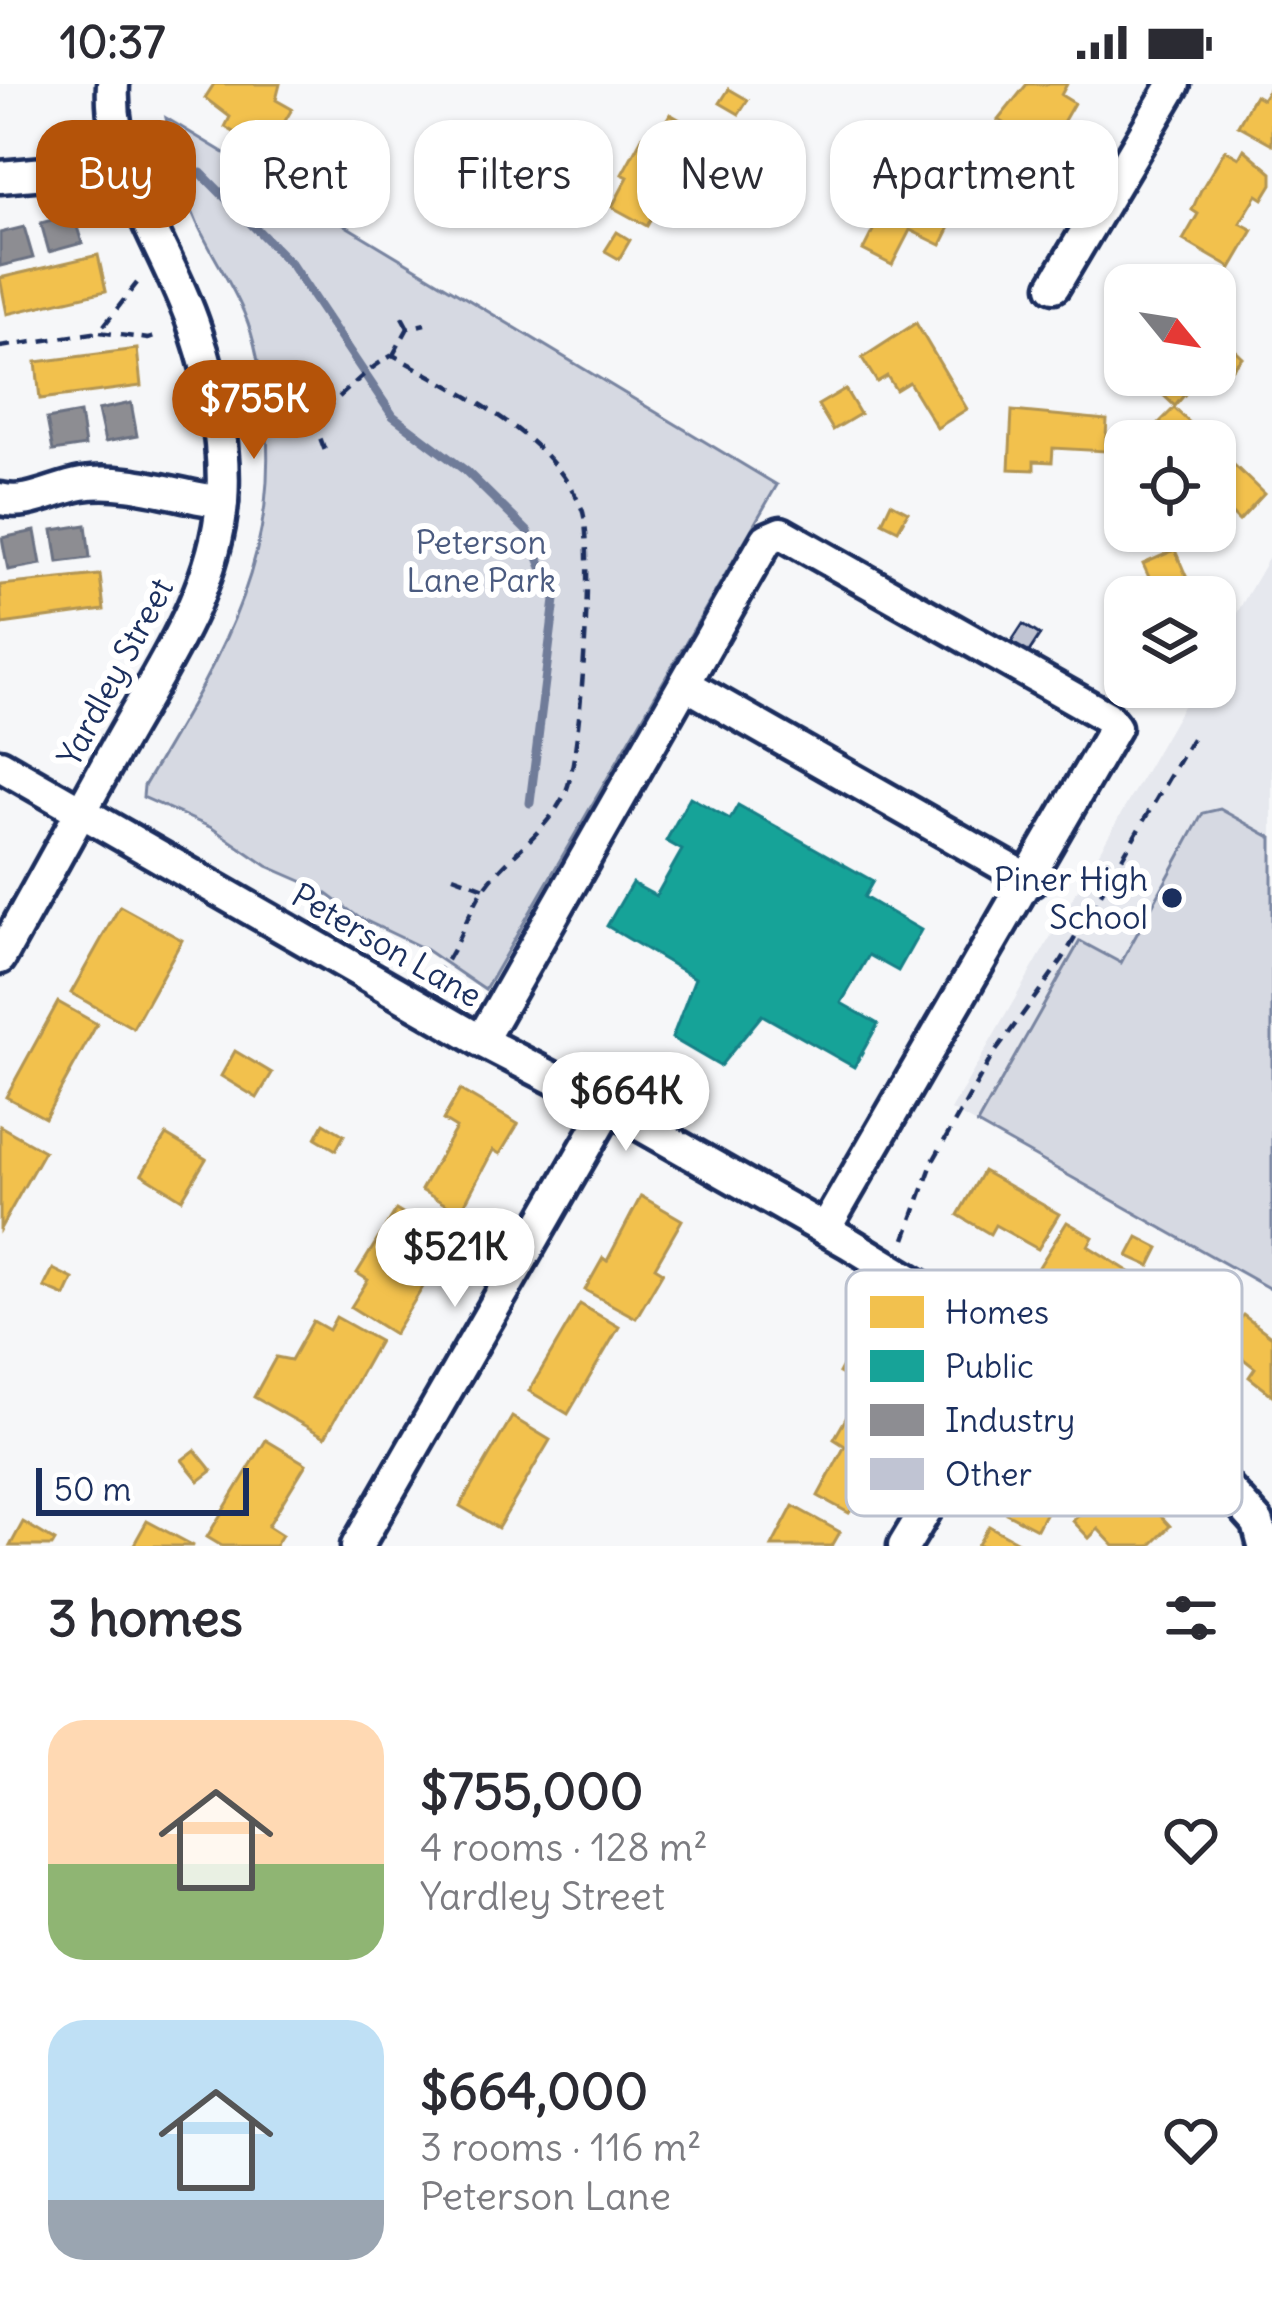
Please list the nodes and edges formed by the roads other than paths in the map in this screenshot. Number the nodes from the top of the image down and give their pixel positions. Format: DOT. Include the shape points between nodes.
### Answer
graph roads {
  1 [pos="113,84"];
  2 [pos="1174,84"];
  3 [pos="116,120"];
  4 [pos="36,173"];
  5 [pos="0,177"];
  6 [pos="146,228"];
  7 [pos="1054,286"];
  8 [pos="0,499"];
  9 [pos="222,502"];
  10 [pos="685,684"];
  11 [pos="0,765"];
  12 [pos="82,808"];
  13 [pos="1031,880"];
  14 [pos="0,958"];
  15 [pos="481,1041"];
  16 [pos="609,1106"];
  17 [pos="825,1229"];
  18 [pos="892,1270"];
  19 [pos="1242,1505"];
  20 [pos="922,1516"];
  21 [pos="357,1546"];
  22 [pos="904,1546"];
  23 [pos="1264,1546"];
  1 -- 3 [label="street, Yardley Street"];
  2 -- 7 [label="street"];
  4 -- 5 [label="street"];
  6 -- 9 [label="street, Yardley Street" via="196,329 220,422"];
  8 -- 9 [label="street" via="125,484"];
  9 -- 12 [label="street, Yardley Street" via="210,566 177,639"];
  10 -- 13 [label="street"];
  10 -- 13 [label="street" via="767,539 781,532 1107,717 1115,734"];
  10 -- 15 [label="street"];
  11 -- 12 [label="street, Peterson Lane"];
  12 -- 14 [label="street, Yardley Street"];
  12 -- 15 [label="street, Peterson Lane"];
  13 -- 17 [label="street"];
  15 -- 16 [label="street, Peterson Lane"];
  16 -- 17 [label="street, Peterson Lane"];
  16 -- 21 [label="street"];
  17 -- 18 [label="street, Peterson Lane"];
  19 -- 23 [label="street, Peterson Lane"];
  20 -- 22 [label="street"];
}
